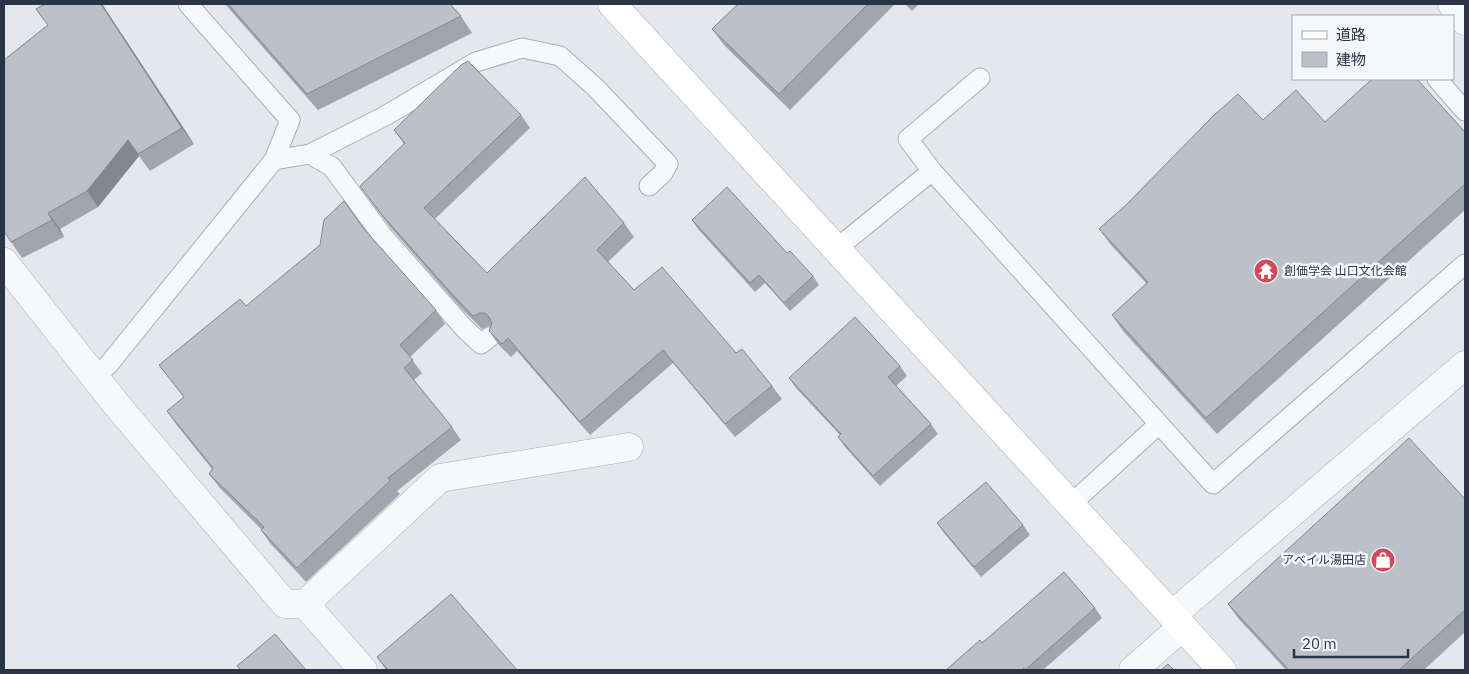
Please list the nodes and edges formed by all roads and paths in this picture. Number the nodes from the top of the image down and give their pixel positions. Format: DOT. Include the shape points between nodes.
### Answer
graph roads {
  1 [pos="188,4"];
  2 [pos="612,4"];
  3 [pos="1452,4"];
  4 [pos="1465,21"];
  5 [pos="980,78"];
  6 [pos="1438,80"];
  7 [pos="1465,111"];
  8 [pos="310,154"];
  9 [pos="274,160"];
  10 [pos="932,171"];
  11 [pos="649,186"];
  12 [pos="836,249"];
  13 [pos="4,262"];
  14 [pos="1465,264"];
  15 [pos="490,337"];
  16 [pos="1465,365"];
  17 [pos="95,378"];
  18 [pos="1159,424"];
  19 [pos="629,447"];
  20 [pos="1071,504"];
  21 [pos="305,604"];
  22 [pos="1177,621"];
  23 [pos="363,670"];
  24 [pos="1133,670"];
  25 [pos="1222,670"];
  1 -- 9 [label="lane" via="290,120"];
  2 -- 12 [label="street"];
  3 -- 4 [label="street"];
  5 -- 10 [label="lane" via="908,139"];
  6 -- 7 [label="lane"];
  8 -- 9 [label="lane"];
  8 -- 11 [label="lane" via="385,116 476,62 522,48 560,56 595,86 668,164"];
  8 -- 15 [label="lane" via="332,167 382,235 464,328 481,344"];
  9 -- 17 [label="lane"];
  10 -- 12 [label="lane"];
  10 -- 18 [label="lane"];
  12 -- 20 [label="street"];
  13 -- 17 [label="street"];
  14 -- 18 [label="lane" via="1213,484"];
  16 -- 22 [label="street"];
  17 -- 21 [label="street" via="286,604"];
  18 -- 20 [label="lane"];
  19 -- 21 [label="street" via="440,478"];
  20 -- 22 [label="street"];
  21 -- 23 [label="street"];
  22 -- 24 [label="street"];
  22 -- 25 [label="street"];
}
